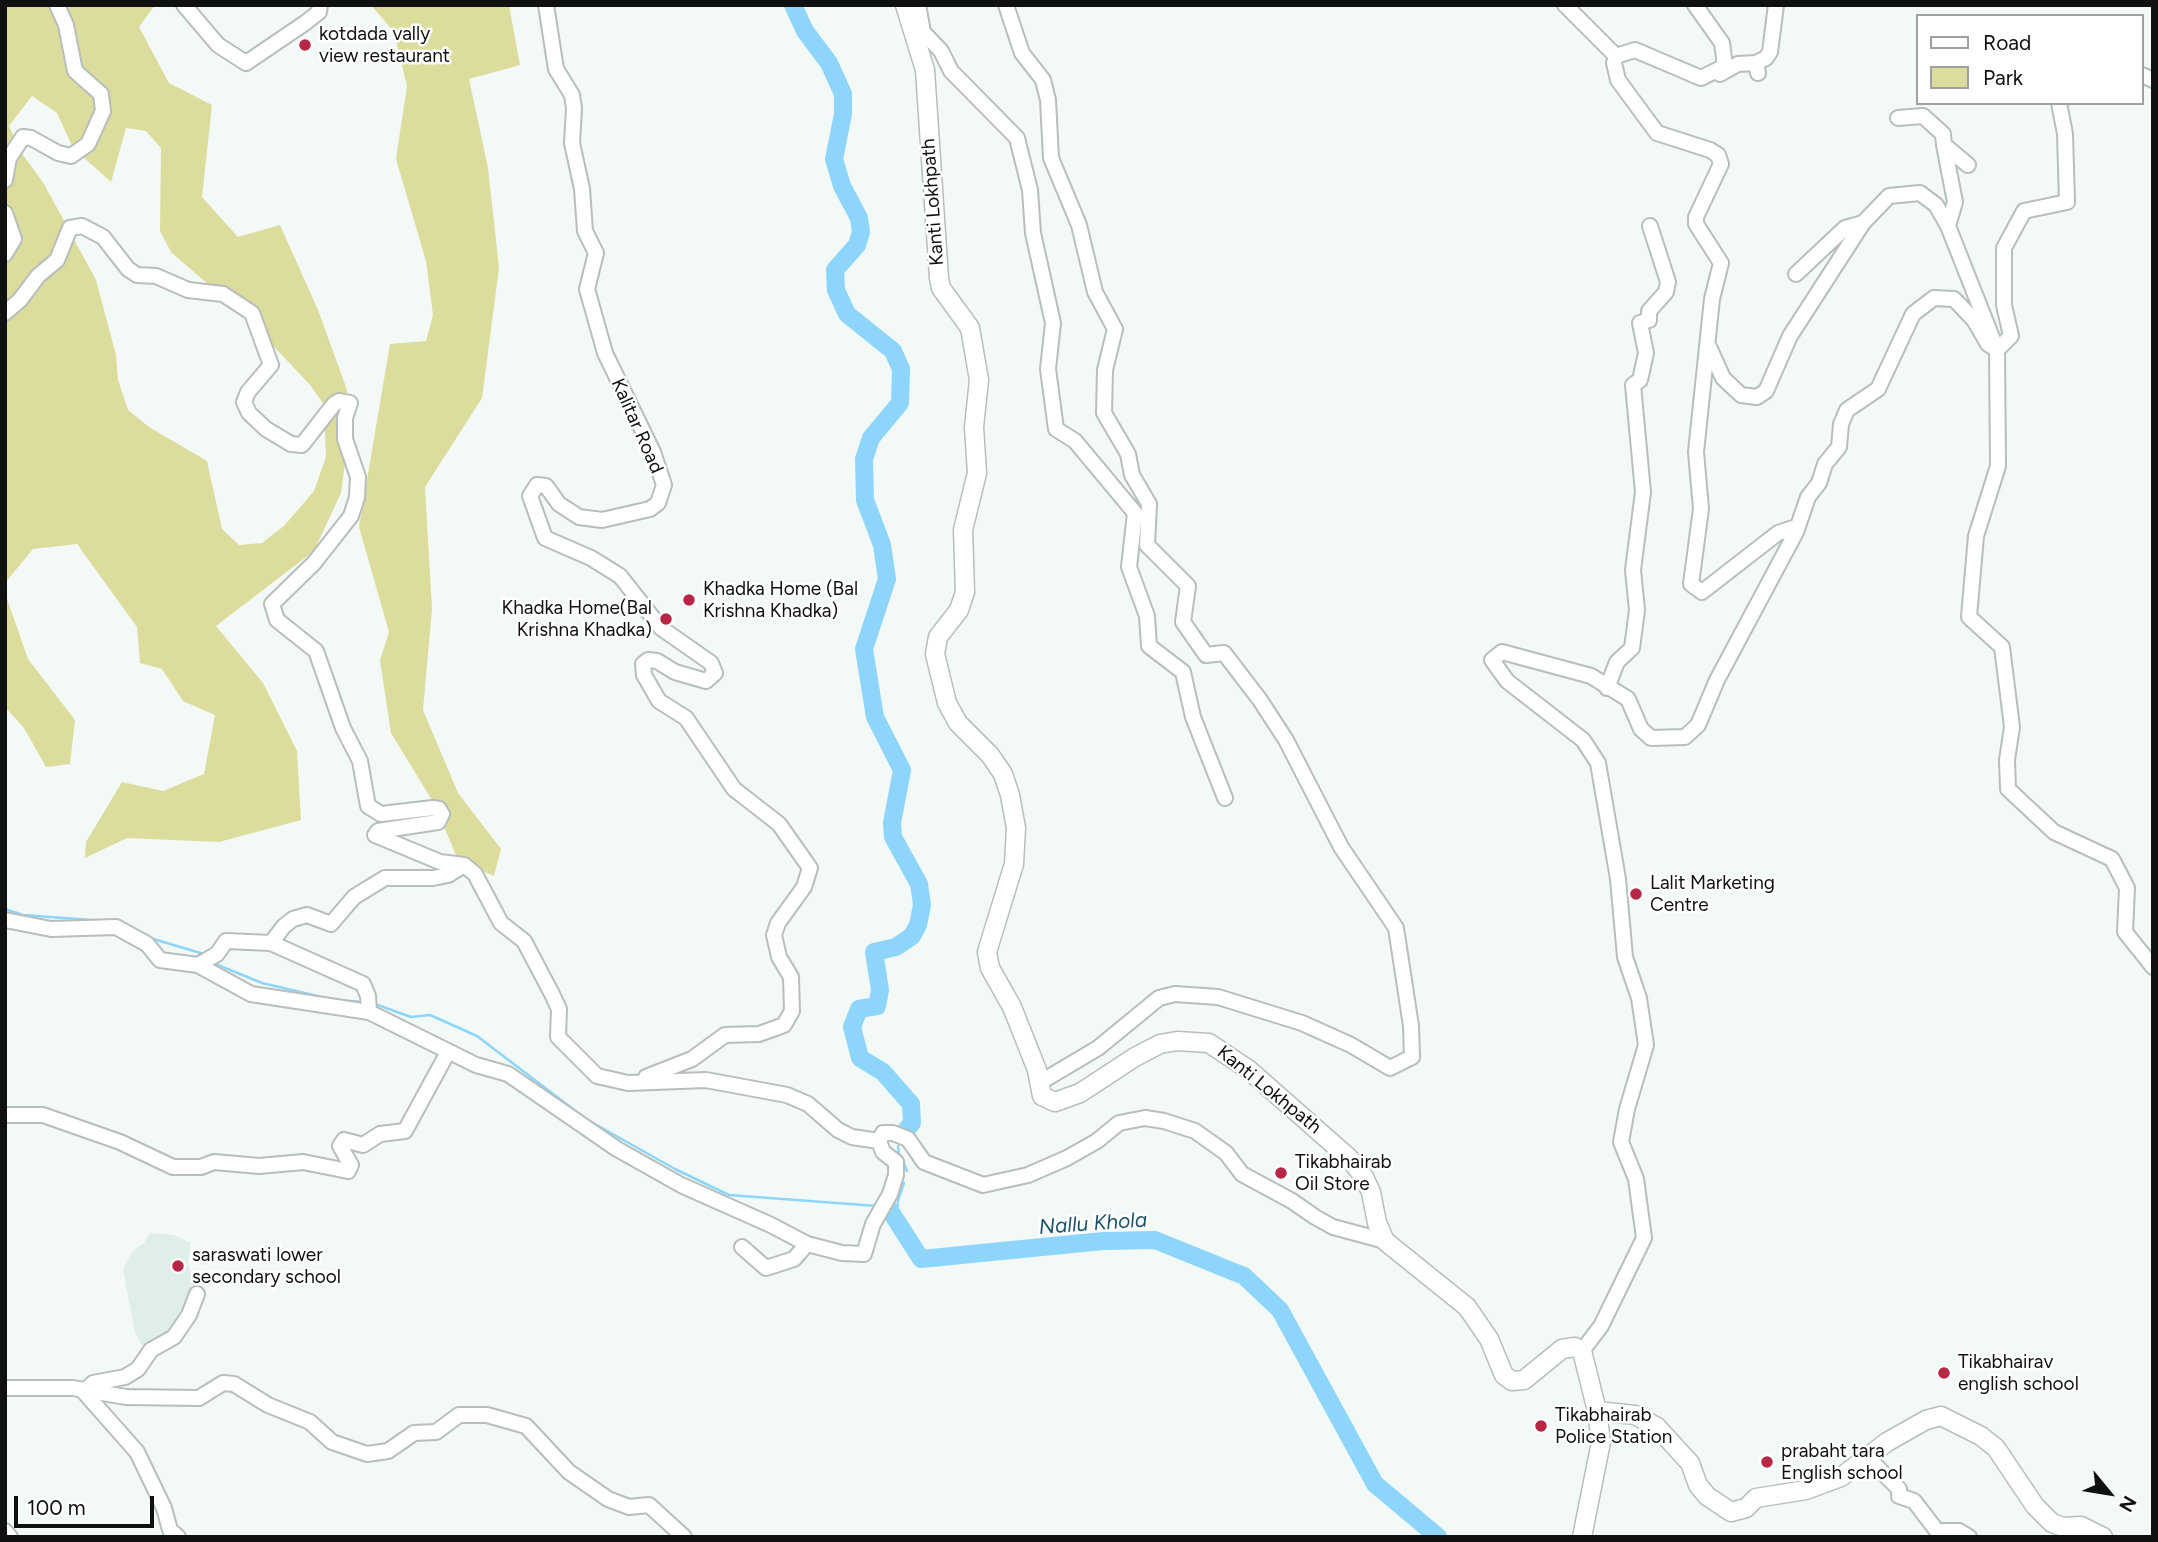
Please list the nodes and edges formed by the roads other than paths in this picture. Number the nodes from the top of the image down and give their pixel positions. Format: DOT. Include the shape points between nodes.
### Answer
graph roads {
  1 [pos="57,5"];
  2 [pos="184,5"];
  3 [pos="320,5"];
  4 [pos="546,5"];
  5 [pos="905,5"];
  6 [pos="918,5"];
  7 [pos="1006,5"];
  8 [pos="1565,5"];
  9 [pos="1695,5"];
  10 [pos="1776,5"];
  11 [pos="1616,56"];
  12 [pos="1701,78"];
  13 [pos="2059,105"];
  14 [pos="1898,118"];
  15 [pos="1944,145"];
  16 [pos="1968,165"];
  17 [pos="5,180"];
  18 [pos="5,213"];
  19 [pos="1863,223"];
  20 [pos="1650,226"];
  21 [pos="1948,226"];
  22 [pos="5,254"];
  23 [pos="1796,274"];
  24 [pos="5,313"];
  25 [pos="1709,346"];
  26 [pos="1997,350"];
  27 [pos="1796,532"];
  28 [pos="1147,545"];
  29 [pos="1129,568"];
  30 [pos="1607,688"];
  31 [pos="1226,798"];
  32 [pos="464,865"];
  33 [pos="5,920"];
  34 [pos="271,943"];
  35 [pos="198,965"];
  36 [pos="2153,967"];
  37 [pos="369,1012"];
  38 [pos="448,1052"];
  39 [pos="628,1083"];
  40 [pos="1039,1083"];
  41 [pos="5,1115"];
  42 [pos="879,1141"];
  43 [pos="1385,1241"];
  44 [pos="807,1244"];
  45 [pos="742,1247"];
  46 [pos="197,1294"];
  47 [pos="1581,1352"];
  48 [pos="5,1377"];
  49 [pos="5,1388"];
  50 [pos="45,1389"];
  51 [pos="85,1392"];
  52 [pos="1597,1411"];
  53 [pos="1871,1455"];
  54 [pos="5,1531"];
  55 [pos="10,1537"];
  56 [pos="178,1537"];
  57 [pos="684,1537"];
  58 [pos="1582,1537"];
  59 [pos="1969,1537"];
  60 [pos="2103,1537"];
  1 -- 17 [label="street" via="75,71 101,94 103,111 88,144 71,156 23,137 12,150"];
  2 -- 3 [label="street" via="218,45 246,62 319,12"];
  4 -- 39 [label="street, Kalitar Road" via="556,68 572,95 572,143 584,231 596,253 587,289 605,353 664,485 658,503 650,509 602,520 579,517 559,504 546,486 537,485 530,496 545,538 620,576 661,628 711,663 715,673 706,681 657,661 643,664 659,701 685,718 734,789 779,824 810,868 804,887 774,935 779,957 791,977 792,1011 784,1025 759,1034 725,1035 692,1059"];
  5 -- 40 [label="main road, Kanti Lokhpath" via="925,70 939,278 970,328 979,380 974,427 977,473 963,530 965,592 959,610 938,637 935,654 947,703 958,723 1003,774 1010,795 1016,828 1014,863 986,952 1018,1020"];
  6 -- 29 [label="street" via="923,32 942,51 951,71 1017,138 1053,323 1048,369 1054,422 1135,513"];
  7 -- 28 [label="street" via="1022,53 1043,80 1051,158 1079,225 1095,292 1115,329 1105,370 1104,413 1149,503"];
  8 -- 11 [label="street"];
  9 -- 12 [label="street" via="1721,43 1725,66"];
  10 -- 12 [label="street" via="1770,52 1757,68 1738,64 1725,73"];
  11 -- 12 [label="street" via="1635,50"];
  11 -- 25 [label="street" via="1618,80 1657,134 1710,150 1721,164 1696,217 1721,263 1712,299"];
  13 -- 26 [label="street" via="2067,202 2024,211 2004,248 2004,305 2011,336"];
  14 -- 15 [label="street" via="1923,116 1943,134"];
  15 -- 16 [label="street"];
  15 -- 21 [label="street" via="1955,202"];
  18 -- 22 [label="street" via="14,239"];
  19 -- 21 [label="street" via="1889,196 1920,193 1936,205"];
  19 -- 23 [label="street" via="1845,228"];
  19 -- 25 [label="street" via="1790,336 1766,391 1757,397 1741,395 1723,378"];
  20 -- 30 [label="street" via="1668,282 1666,292 1648,311 1649,320 1640,323 1646,353 1640,380 1633,385 1643,492 1633,570 1637,610 1632,648 1617,662"];
  21 -- 26 [label="street"];
  24 -- 32 [label="street" via="57,260 70,228 82,226 103,237 132,273 156,276 188,290 223,294 252,313 271,365 244,402 266,429 302,446 334,404 351,403 345,439 358,477 351,516 314,564 278,596 273,612 276,620 316,651 343,728 360,761 369,806 381,814 433,808 442,814 438,822 378,831 376,835 439,862"];
  25 -- 27 [label="street" via="1696,452 1701,509 1691,584 1702,592 1778,533 1793,528"];
  26 -- 27 [label="street" via="1954,299 1934,299 1913,314 1878,389 1847,410 1839,447 1808,497"];
  26 -- 36 [label="street" via="1998,466 1976,536 1969,617 2002,648 2012,727 2008,789 2054,832 2112,859 2127,888 2125,932"];
  27 -- 30 [label="street" via="1698,725 1685,737 1651,738 1641,729 1629,699"];
  28 -- 29 [label="street"];
  28 -- 40 [label="street" via="1188,586 1183,622 1206,655 1224,653 1260,700 1341,847 1396,929 1412,1057 1390,1068 1302,1023 1217,998 1175,994 1159,998 1098,1048"];
  29 -- 31 [label="street" via="1147,616 1149,646 1183,672 1193,717"];
  30 -- 47 [label="street" via="1591,676 1502,652 1492,660 1507,681 1583,740 1598,763 1618,879 1625,957 1639,998 1646,1045 1621,1142 1636,1179 1644,1238 1601,1326"];
  32 -- 34 [label="street" via="433,878 385,878 359,892 331,924 307,915 293,919"];
  32 -- 39 [label="street" via="475,874 501,923 524,941 559,1009 558,1037 597,1076"];
  33 -- 35 [label="street" via="51,929 116,927 147,944 160,960"];
  34 -- 35 [label="street" via="226,941 217,954"];
  34 -- 37 [label="street" via="363,984"];
  35 -- 37 [label="street" via="251,994"];
  37 -- 38 [label="street"];
  38 -- 41 [label="street" via="405,1131 380,1135 363,1146 344,1140 340,1146 351,1165 348,1171 295,1162 173,1167 120,1142 43,1115"];
  38 -- 44 [label="street" via="508,1074 617,1149 681,1185"];
  39 -- 42 [label="street" via="706,1080 766,1090 808,1104 852,1137"];
  40 -- 43 [label="main road, Kanti Lokhpath" via="1045,1099 1062,1100 1160,1044 1209,1043 1249,1070 1349,1158 1367,1184"];
  42 -- 43 [label="street" via="884,1133 908,1139 924,1162 983,1185 1028,1175 1067,1158 1119,1124 1145,1118 1164,1121 1195,1131 1226,1153 1242,1174 1333,1227"];
  42 -- 44 [label="street" via="898,1167 864,1254"];
  43 -- 47 [label="main road" via="1467,1307 1489,1339 1504,1375 1512,1381 1524,1380 1562,1349"];
  44 -- 45 [label="street" via="794,1259 766,1268"];
  46 -- 51 [label="street" via="174,1336 151,1350 138,1368 125,1377 93,1383"];
  47 -- 52 [label="main road"];
  48 -- 50 [label="street"];
  49 -- 50 [label="street"];
  50 -- 51 [label="street"];
  51 -- 56 [label="street" via="137,1452 170,1530"];
  51 -- 57 [label="street" via="199,1398 223,1383 234,1384 268,1405 310,1422 332,1442 367,1454 388,1451 414,1433 436,1432 459,1415 487,1415 526,1426 569,1472 608,1499 629,1507 649,1505"];
  52 -- 53 [label="main road" via="1635,1415 1657,1427 1690,1463 1707,1496 1731,1512 1746,1508 1756,1498 1805,1490 1841,1476"];
  52 -- 58 [label="main road" via="1601,1442"];
  53 -- 59 [label="street" via="1899,1489 1899,1496 1914,1501 1937,1531 1959,1531"];
  53 -- 60 [label="main road" via="1926,1420 1941,1416 1996,1448 2052,1523 2081,1526"];
  54 -- 55 [label="street"];
}
